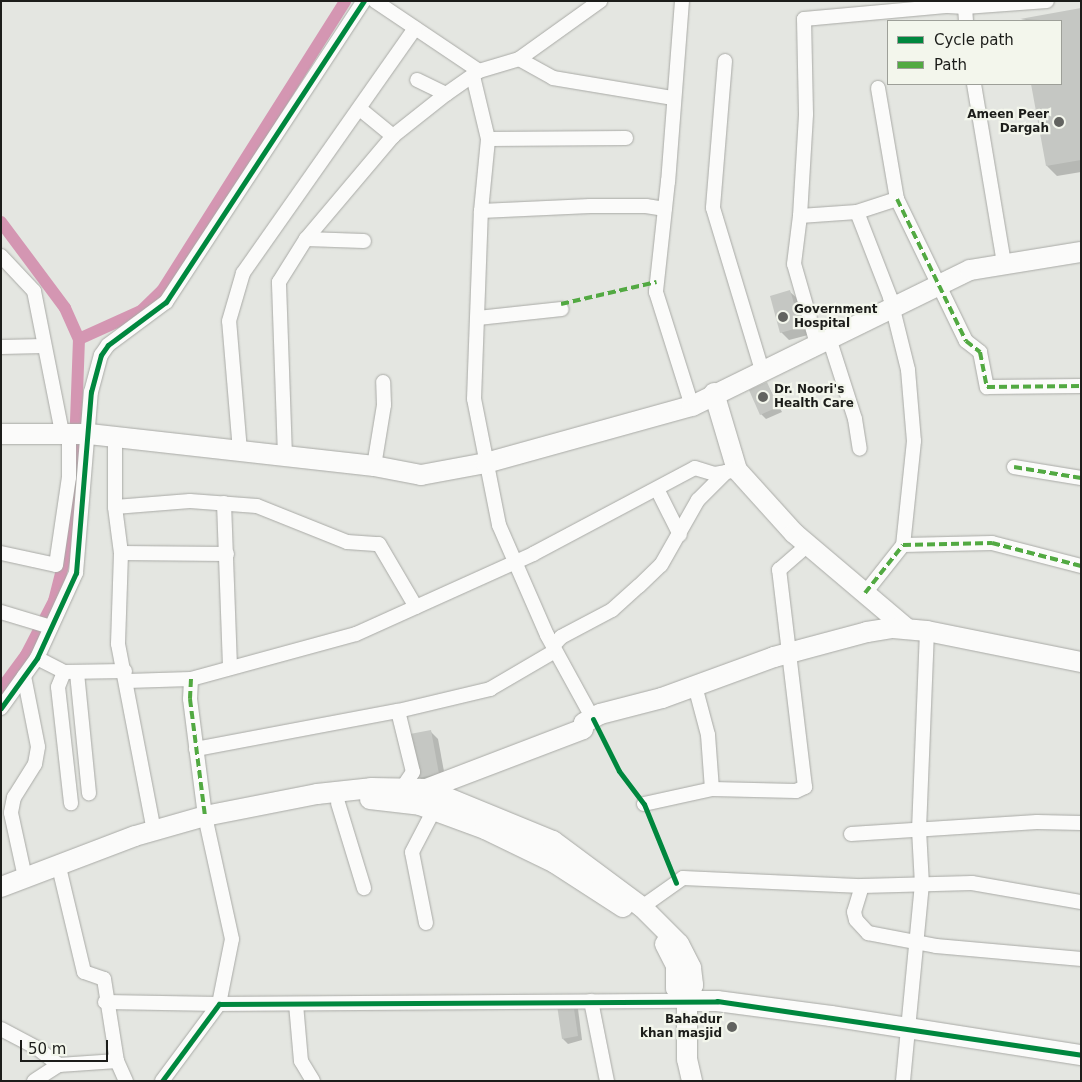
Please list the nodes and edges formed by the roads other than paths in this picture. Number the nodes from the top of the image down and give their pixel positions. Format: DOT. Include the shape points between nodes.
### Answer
graph roads {
  1 [pos="364,1"];
  2 [pos="375,1"];
  3 [pos="600,1"];
  4 [pos="682,1"];
  5 [pos="1047,1"];
  6 [pos="966,14"];
  7 [pos="415,28"];
  8 [pos="519,59"];
  9 [pos="725,61"];
  10 [pos="476,73"];
  11 [pos="417,80"];
  12 [pos="974,85"];
  13 [pos="878,88"];
  14 [pos="446,94"];
  15 [pos="673,98"];
  16 [pos="360,109"];
  17 [pos="393,136"];
  18 [pos="626,138"];
  19 [pos="488,139"];
  20 [pos="897,199"];
  21 [pos="664,209"];
  22 [pos="481,211"];
  23 [pos="857,212"];
  24 [pos="800,216"];
  25 [pos="306,239"];
  26 [pos="364,241"];
  27 [pos="1081,252"];
  28 [pos="3,261"];
  29 [pos="1004,264"];
  30 [pos="938,286"];
  31 [pos="891,308"];
  32 [pos="562,309"];
  33 [pos="478,318"];
  34 [pos="823,341"];
  35 [pos="44,346"];
  36 [pos="1,347"];
  37 [pos="762,370"];
  38 [pos="383,382"];
  39 [pos="1081,386"];
  40 [pos="714,393"];
  41 [pos="692,406"];
  42 [pos="75,433"];
  43 [pos="1,434"];
  44 [pos="115,437"];
  45 [pos="860,449"];
  46 [pos="240,451"];
  47 [pos="284,456"];
  48 [pos="486,463"];
  49 [pos="374,466"];
  50 [pos="1014,467"];
  51 [pos="731,471"];
  52 [pos="1081,478"];
  53 [pos="656,489"];
  54 [pos="224,504"];
  55 [pos="115,508"];
  56 [pos="680,535"];
  57 [pos="808,544"];
  58 [pos="903,545"];
  59 [pos="1,553"];
  60 [pos="122,553"];
  61 [pos="227,554"];
  62 [pos="515,562"];
  63 [pos="1081,566"];
  64 [pos="865,593"];
  65 [pos="416,607"];
  66 [pos="1,612"];
  67 [pos="51,627"];
  68 [pos="917,630"];
  69 [pos="553,646"];
  70 [pos="790,653"];
  71 [pos="38,658"];
  72 [pos="1081,662"];
  73 [pos="230,668"];
  74 [pos="71,673"];
  75 [pos="24,676"];
  76 [pos="126,676"];
  77 [pos="191,679"];
  78 [pos="695,686"];
  79 [pos="1,708"];
  80 [pos="398,711"];
  81 [pos="592,718"];
  82 [pos="196,749"];
  83 [pos="403,787"];
  84 [pos="712,789"];
  85 [pos="426,790"];
  86 [pos="89,793"];
  87 [pos="71,803"];
  88 [pos="338,803"];
  89 [pos="644,804"];
  90 [pos="434,810"];
  91 [pos="206,821"];
  92 [pos="1081,823"];
  93 [pos="919,830"];
  94 [pos="154,831"];
  95 [pos="851,834"];
  96 [pos="59,869"];
  97 [pos="25,877"];
  98 [pos="922,885"];
  99 [pos="862,886"];
  100 [pos="1,887"];
  101 [pos="364,888"];
  102 [pos="1,900"];
  103 [pos="1081,902"];
  104 [pos="642,907"];
  105 [pos="426,923"];
  106 [pos="918,942"];
  107 [pos="1081,958"];
  108 [pos="591,1001"];
  109 [pos="687,1001"];
  110 [pos="106,1002"];
  111 [pos="219,1004"];
  112 [pos="296,1004"];
  113 [pos="910,1028"];
  114 [pos="1,1029"];
  115 [pos="1081,1055"];
  116 [pos="117,1061"];
  117 [pos="59,1064"];
  118 [pos="34,1081"];
  119 [pos="126,1081"];
  120 [pos="162,1081"];
  121 [pos="312,1081"];
  122 [pos="607,1081"];
  123 [pos="692,1081"];
  124 [pos="903,1081"];
  1 -- 42 [label="street" via="166,302 104,350"];
  2 -- 7 [label="street"];
  3 -- 8 [label="street"];
  4 -- 15 [label="street"];
  5 -- 6 [label="street"];
  6 -- 24 [label="street" via="948,6 804,19 806,114"];
  7 -- 10 [label="street"];
  7 -- 16 [label="street"];
  8 -- 10 [label="street"];
  8 -- 15 [label="street" via="553,78"];
  9 -- 37 [label="street" via="713,208"];
  10 -- 14 [label="street"];
  10 -- 19 [label="street"];
  11 -- 14 [label="street"];
  12 -- 29 [label="street"];
  13 -- 20 [label="street"];
  14 -- 17 [label="street"];
  15 -- 21 [label="street"];
  16 -- 17 [label="street"];
  16 -- 46 [label="street" via="243,274 229,321"];
  17 -- 25 [label="street"];
  18 -- 19 [label="street"];
  19 -- 22 [label="street"];
  20 -- 23 [label="street"];
  20 -- 30 [label="street"];
  21 -- 22 [label="street" via="608,206"];
  21 -- 41 [label="street" via="656,292"];
  22 -- 33 [label="street"];
  23 -- 24 [label="street"];
  23 -- 31 [label="street" via="890,297"];
  24 -- 34 [label="street" via="794,264"];
  25 -- 26 [label="street"];
  25 -- 47 [label="street" via="280,282"];
  27 -- 29 [label="main road"];
  28 -- 35 [label="street" via="34,291"];
  29 -- 30 [label="main road" via="970,270"];
  30 -- 31 [label="main road"];
  30 -- 39 [label="street" via="966,341 980,352 987,387"];
  31 -- 34 [label="main road"];
  31 -- 58 [label="street" via="908,370 914,441"];
  32 -- 33 [label="street"];
  33 -- 48 [label="street" via="474,399"];
  34 -- 37 [label="main road"];
  34 -- 45 [label="street" via="856,419"];
  35 -- 36 [label="street"];
  35 -- 42 [label="street"];
  37 -- 40 [label="main road"];
  38 -- 49 [label="street" via="384,405"];
  40 -- 41 [label="main road"];
  40 -- 51 [label="main road"];
  41 -- 48 [label="main road"];
  42 -- 43 [label="main road"];
  42 -- 44 [label="main road"];
  42 -- 59 [label="street" via="56,565"];
  42 -- 67 [label="street" via="76,573"];
  44 -- 46 [label="main road"];
  44 -- 55 [label="street"];
  46 -- 47 [label="main road"];
  47 -- 49 [label="main road"];
  48 -- 49 [label="main road" via="421,475"];
  48 -- 62 [label="street" via="499,525"];
  50 -- 52 [label="street"];
  51 -- 53 [label="street" via="715,474 695,468"];
  51 -- 56 [label="street" via="698,500"];
  51 -- 57 [label="main road"];
  53 -- 56 [label="street"];
  53 -- 62 [label="street"];
  54 -- 55 [label="street" via="190,501"];
  54 -- 61 [label="street"];
  54 -- 65 [label="street" via="256,506 347,542 379,544"];
  55 -- 60 [label="street"];
  56 -- 69 [label="street" via="661,565 612,610 560,637"];
  57 -- 64 [label="main road"];
  57 -- 70 [label="street" via="780,570"];
  58 -- 63 [label="street" via="992,543"];
  58 -- 64 [label="street"];
  60 -- 61 [label="street"];
  60 -- 76 [label="street" via="118,644"];
  61 -- 73 [label="street"];
  62 -- 65 [label="street"];
  62 -- 69 [label="street"];
  64 -- 68 [label="main road"];
  65 -- 73 [label="street" via="356,634"];
  66 -- 67 [label="street"];
  67 -- 71 [label="street"];
  68 -- 70 [label="main road" via="867,632"];
  68 -- 72 [label="main road"];
  68 -- 93 [label="street"];
  69 -- 80 [label="street" via="555,651 490,689"];
  69 -- 81 [label="street"];
  70 -- 78 [label="main road"];
  70 -- 84 [label="street" via="805,787 796,791"];
  71 -- 74 [label="street"];
  71 -- 75 [label="street"];
  73 -- 77 [label="street"];
  74 -- 76 [label="street"];
  74 -- 86 [label="street"];
  74 -- 87 [label="street" via="58,687"];
  75 -- 79 [label="street"];
  75 -- 97 [label="street" via="38,747 35,764 14,797 11,813"];
  76 -- 77 [label="street"];
  76 -- 94 [label="street"];
  77 -- 82 [label="street"];
  78 -- 81 [label="main road"];
  78 -- 84 [label="street" via="708,736"];
  80 -- 82 [label="street"];
  80 -- 83 [label="street" via="413,772"];
  81 -- 85 [label="main road" via="583,729 572,734"];
  82 -- 91 [label="street"];
  83 -- 85 [label="main road"];
  83 -- 91 [label="main road" via="317,794"];
  84 -- 89 [label="street"];
  85 -- 104 [label="main road" via="553,841"];
  88 -- 90 [label="main road" via="365,799 420,805"];
  88 -- 91 [label="main road"];
  88 -- 101 [label="street"];
  90 -- 105 [label="street" via="412,852"];
  90 -- 109 [label="main road" via="485,828 555,863 628,910 664,944 676,966 676,988"];
  91 -- 94 [label="main road"];
  91 -- 96 [label="main road"];
  91 -- 111 [label="street" via="232,939"];
  92 -- 93 [label="street" via="1037,822"];
  93 -- 95 [label="street"];
  93 -- 98 [label="street"];
  94 -- 96 [label="main road"];
  96 -- 97 [label="main road"];
  96 -- 102 [label="main road"];
  96 -- 110 [label="street" via="84,972 104,979"];
  97 -- 100 [label="main road"];
  98 -- 99 [label="street"];
  98 -- 103 [label="street" via="972,883"];
  98 -- 106 [label="street"];
  99 -- 104 [label="street" via="683,878"];
  99 -- 106 [label="street" via="854,912 856,920 868,933"];
  104 -- 109 [label="main road" via="679,944 691,968 693,986"];
  106 -- 107 [label="street"];
  106 -- 113 [label="street"];
  108 -- 109 [label="street"];
  108 -- 112 [label="street"];
  108 -- 122 [label="street"];
  109 -- 113 [label="main road" via="717,1001"];
  109 -- 123 [label="main road" via="687,1059"];
  110 -- 111 [label="street"];
  110 -- 116 [label="street"];
  111 -- 112 [label="street"];
  111 -- 120 [label="street"];
  112 -- 121 [label="street" via="301,1061"];
  113 -- 115 [label="main road"];
  113 -- 124 [label="street"];
  114 -- 117 [label="street"];
  116 -- 117 [label="street"];
  116 -- 119 [label="street"];
  117 -- 118 [label="street"];
}
